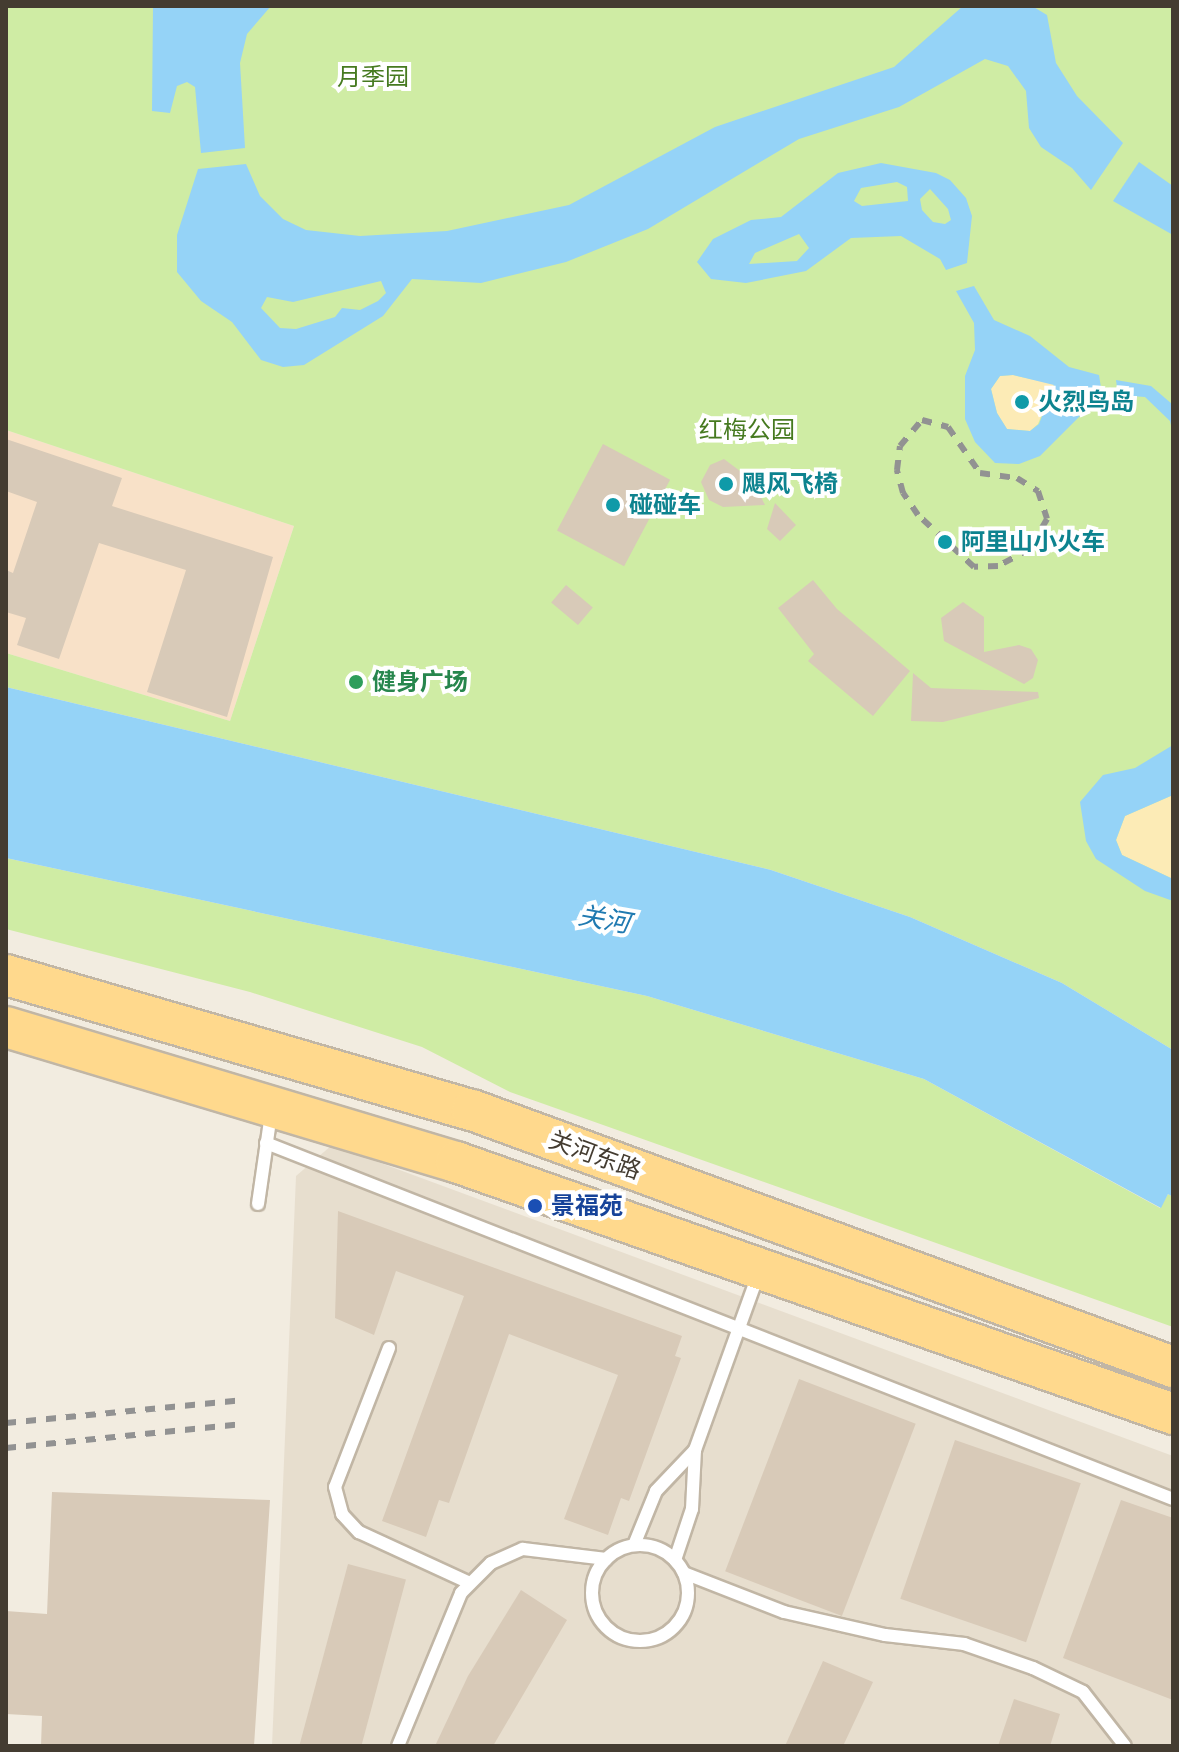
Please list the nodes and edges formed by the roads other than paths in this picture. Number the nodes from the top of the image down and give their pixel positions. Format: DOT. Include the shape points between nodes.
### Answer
graph roads {
  1 [pos="6,975"];
  2 [pos="6,1027"];
  3 [pos="269,1125"];
  4 [pos="258,1204"];
  5 [pos="761,1269"];
  6 [pos="738,1330"];
  7 [pos="389,1348"];
  8 [pos="1173,1367"];
  9 [pos="1173,1414"];
  10 [pos="695,1450"];
  11 [pos="1173,1499"];
  12 [pos="634,1545"];
  13 [pos="606,1559"];
  14 [pos="675,1560"];
  15 [pos="684,1573"];
  16 [pos="470,1583"];
  17 [pos="398,1746"];
  18 [pos="1125,1746"];
  1 -- 8 [label="main road, 关河东路" via="472,1110"];
  2 -- 3 [label="main road"];
  3 -- 4 [label="lane"];
  3 -- 5 [label="main road" via="456,1162"];
  3 -- 6 [label="lane"];
  5 -- 6 [label="lane"];
  5 -- 9 [label="main road"];
  6 -- 10 [label="lane"];
  6 -- 11 [label="lane"];
  7 -- 16 [label="lane" via="335,1487 342,1514 359,1532"];
  10 -- 12 [label="lane" via="656,1491"];
  10 -- 14 [label="lane" via="692,1509"];
  12 -- 13 [label="lane"];
  12 -- 14 [label="lane" via="663,1551"];
  13 -- 15 [label="lane" via="592,1589 593,1605 612,1632 627,1639 643,1641 672,1629 687,1603"];
  13 -- 16 [label="lane" via="523,1549 491,1563"];
  14 -- 15 [label="lane"];
  15 -- 18 [label="lane" via="784,1612 885,1635 964,1644 1033,1668 1083,1692"];
  16 -- 17 [label="lane" via="461,1593"];
}
